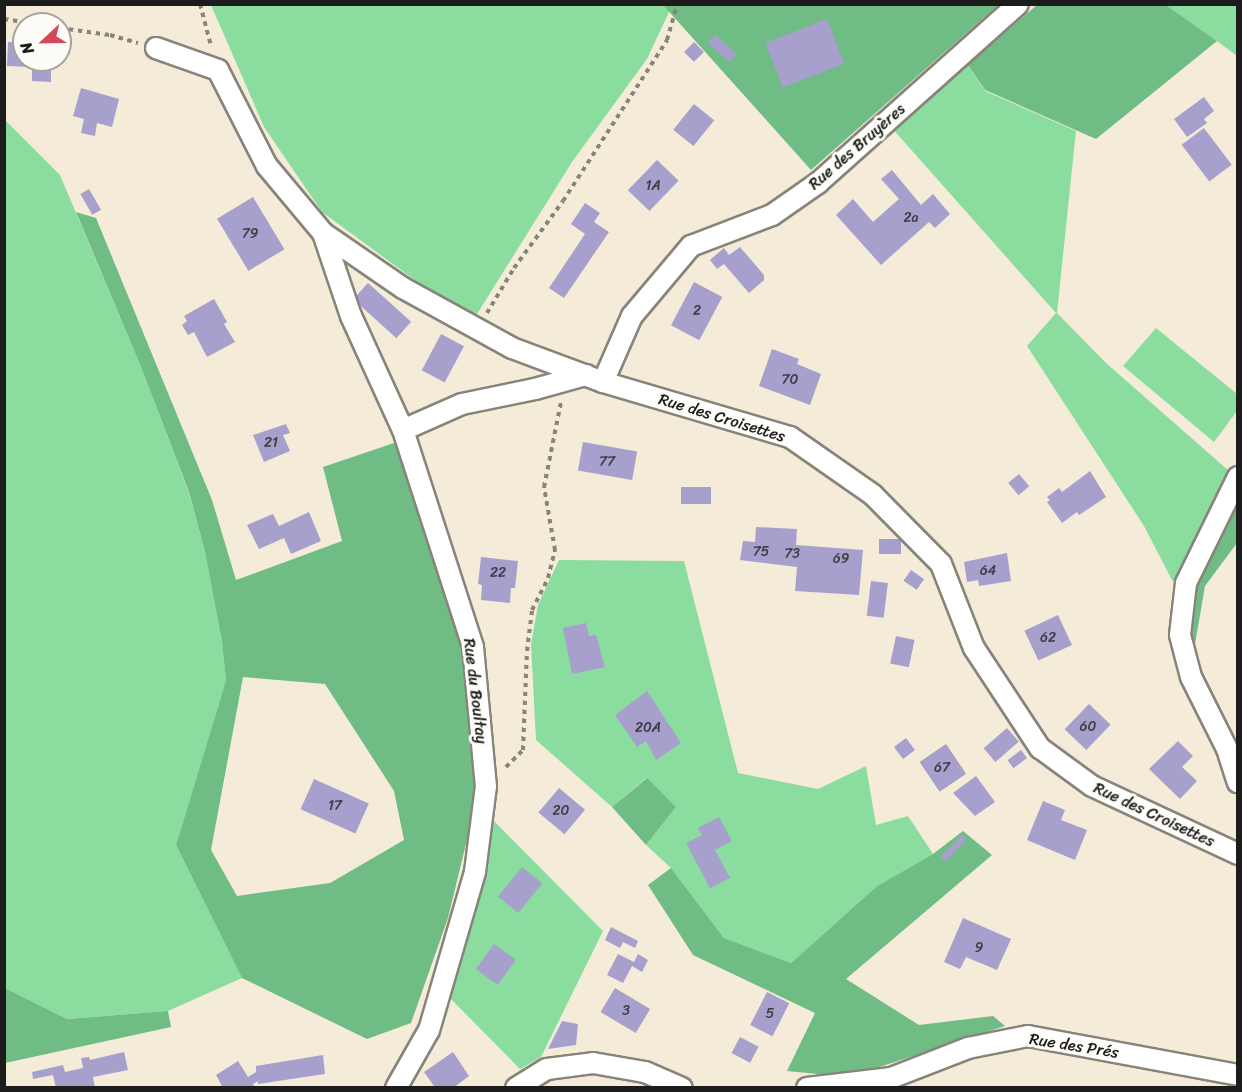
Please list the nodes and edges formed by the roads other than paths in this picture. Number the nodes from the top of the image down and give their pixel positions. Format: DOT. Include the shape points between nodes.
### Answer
graph roads {
  1 [pos="1018,4"];
  2 [pos="156,48"];
  3 [pos="323,233"];
  4 [pos="594,378"];
  5 [pos="403,430"];
  6 [pos="1238,477"];
  7 [pos="1238,782"];
  8 [pos="1238,854"];
  9 [pos="1238,1075"];
  10 [pos="396,1088"];
  11 [pos="516,1088"];
  12 [pos="682,1088"];
  13 [pos="807,1088"];
  1 -- 4 [label="street, Rue des Bruyères" via="818,183 772,215 691,246 632,316"];
  2 -- 3 [label="street, Rue des Croisettes" via="218,70 267,166"];
  3 -- 4 [label="street, Rue des Croisettes" via="403,288 512,348"];
  3 -- 5 [label="street, Rue du Boultay" via="351,316"];
  4 -- 5 [label="street" via="462,404"];
  4 -- 8 [label="street, Rue des Croisettes" via="790,438 873,495 941,564 974,648 1040,748 1092,786"];
  5 -- 10 [label="street, Rue du Boultay" via="472,647 486,786 475,872 429,1030"];
  6 -- 7 [label="street" via="1186,583 1180,635 1191,677 1227,749"];
  9 -- 13 [label="street, Rue des Prés" via="1028,1036 968,1048 891,1078"];
  11 -- 12 [label="street" via="547,1069 594,1063 645,1072"];
}
